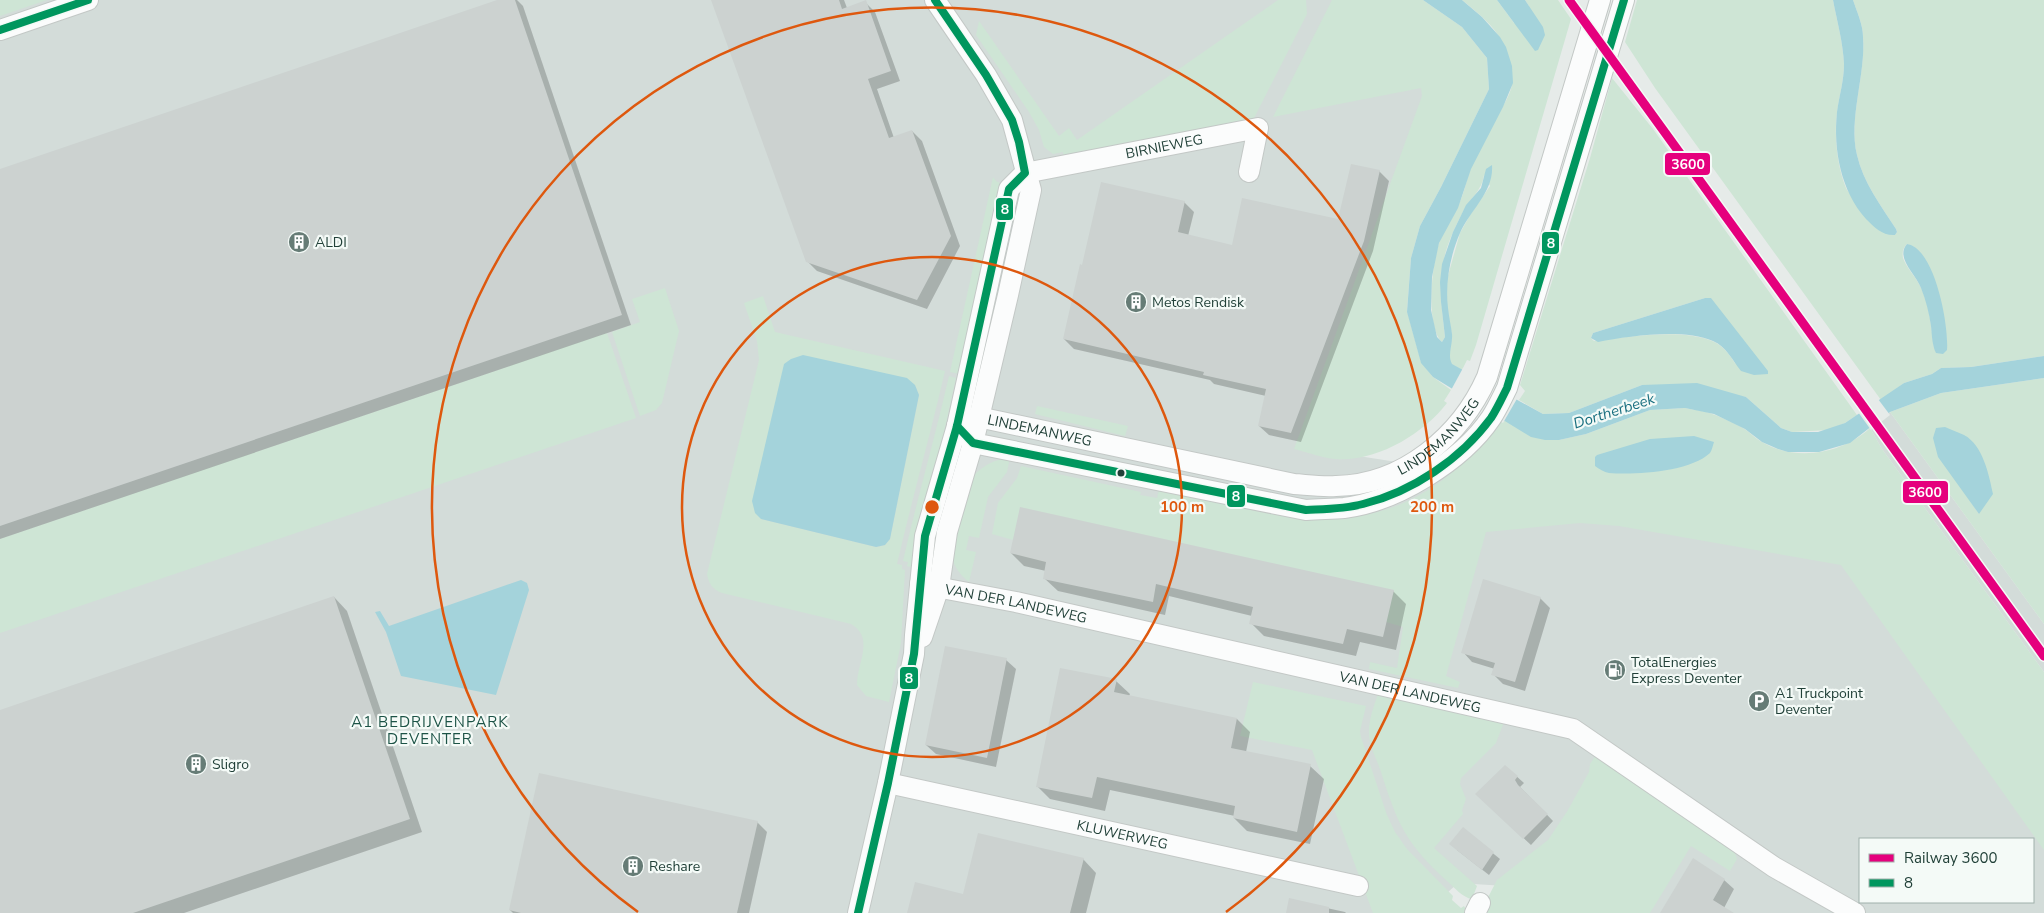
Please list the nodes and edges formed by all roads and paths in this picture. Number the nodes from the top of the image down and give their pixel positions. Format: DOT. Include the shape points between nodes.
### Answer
graph roads {
  1 [pos="88,0"];
  2 [pos="935,0"];
  3 [pos="1600,0"];
  4 [pos="1624,0"];
  5 [pos="0,30"];
  6 [pos="1249,172"];
  7 [pos="1025,173"];
  8 [pos="978,417"];
  9 [pos="957,426"];
  10 [pos="973,443"];
  11 [pos="929,585"];
  12 [pos="888,783"];
  13 [pos="1358,886"];
  14 [pos="858,913"];
  15 [pos="1855,913"];
  1 -- 5 [label="street"];
  2 -- 7 [label="street" via="1012,120"];
  3 -- 8 [label="street, LINDEMANWEG" via="1487,377 1470,409 1452,431 1422,457 1370,481 1337,486 1294,484"];
  4 -- 10 [label="street, LINDEMANWEG" via="1507,388 1490,419 1449,461 1419,482 1346,508 1306,510"];
  6 -- 7 [label="street, BIRNIEWEG" via="1258,128"];
  7 -- 8 [label="street" via="1030,190"];
  7 -- 9 [label="street" via="1010,189"];
  8 -- 9 [label="street, LINDEMANWEG"];
  8 -- 10 [label="street"];
  9 -- 10 [label="street"];
  9 -- 11 [label="street" via="925,536"];
  10 -- 11 [label="street"];
  11 -- 12 [label="street"];
  11 -- 15 [label="street, VAN DER LANDEWEG" via="1016,602 1573,730 1774,867"];
  12 -- 13 [label="street, KLUWERWEG"];
  12 -- 14 [label="street"];
}
